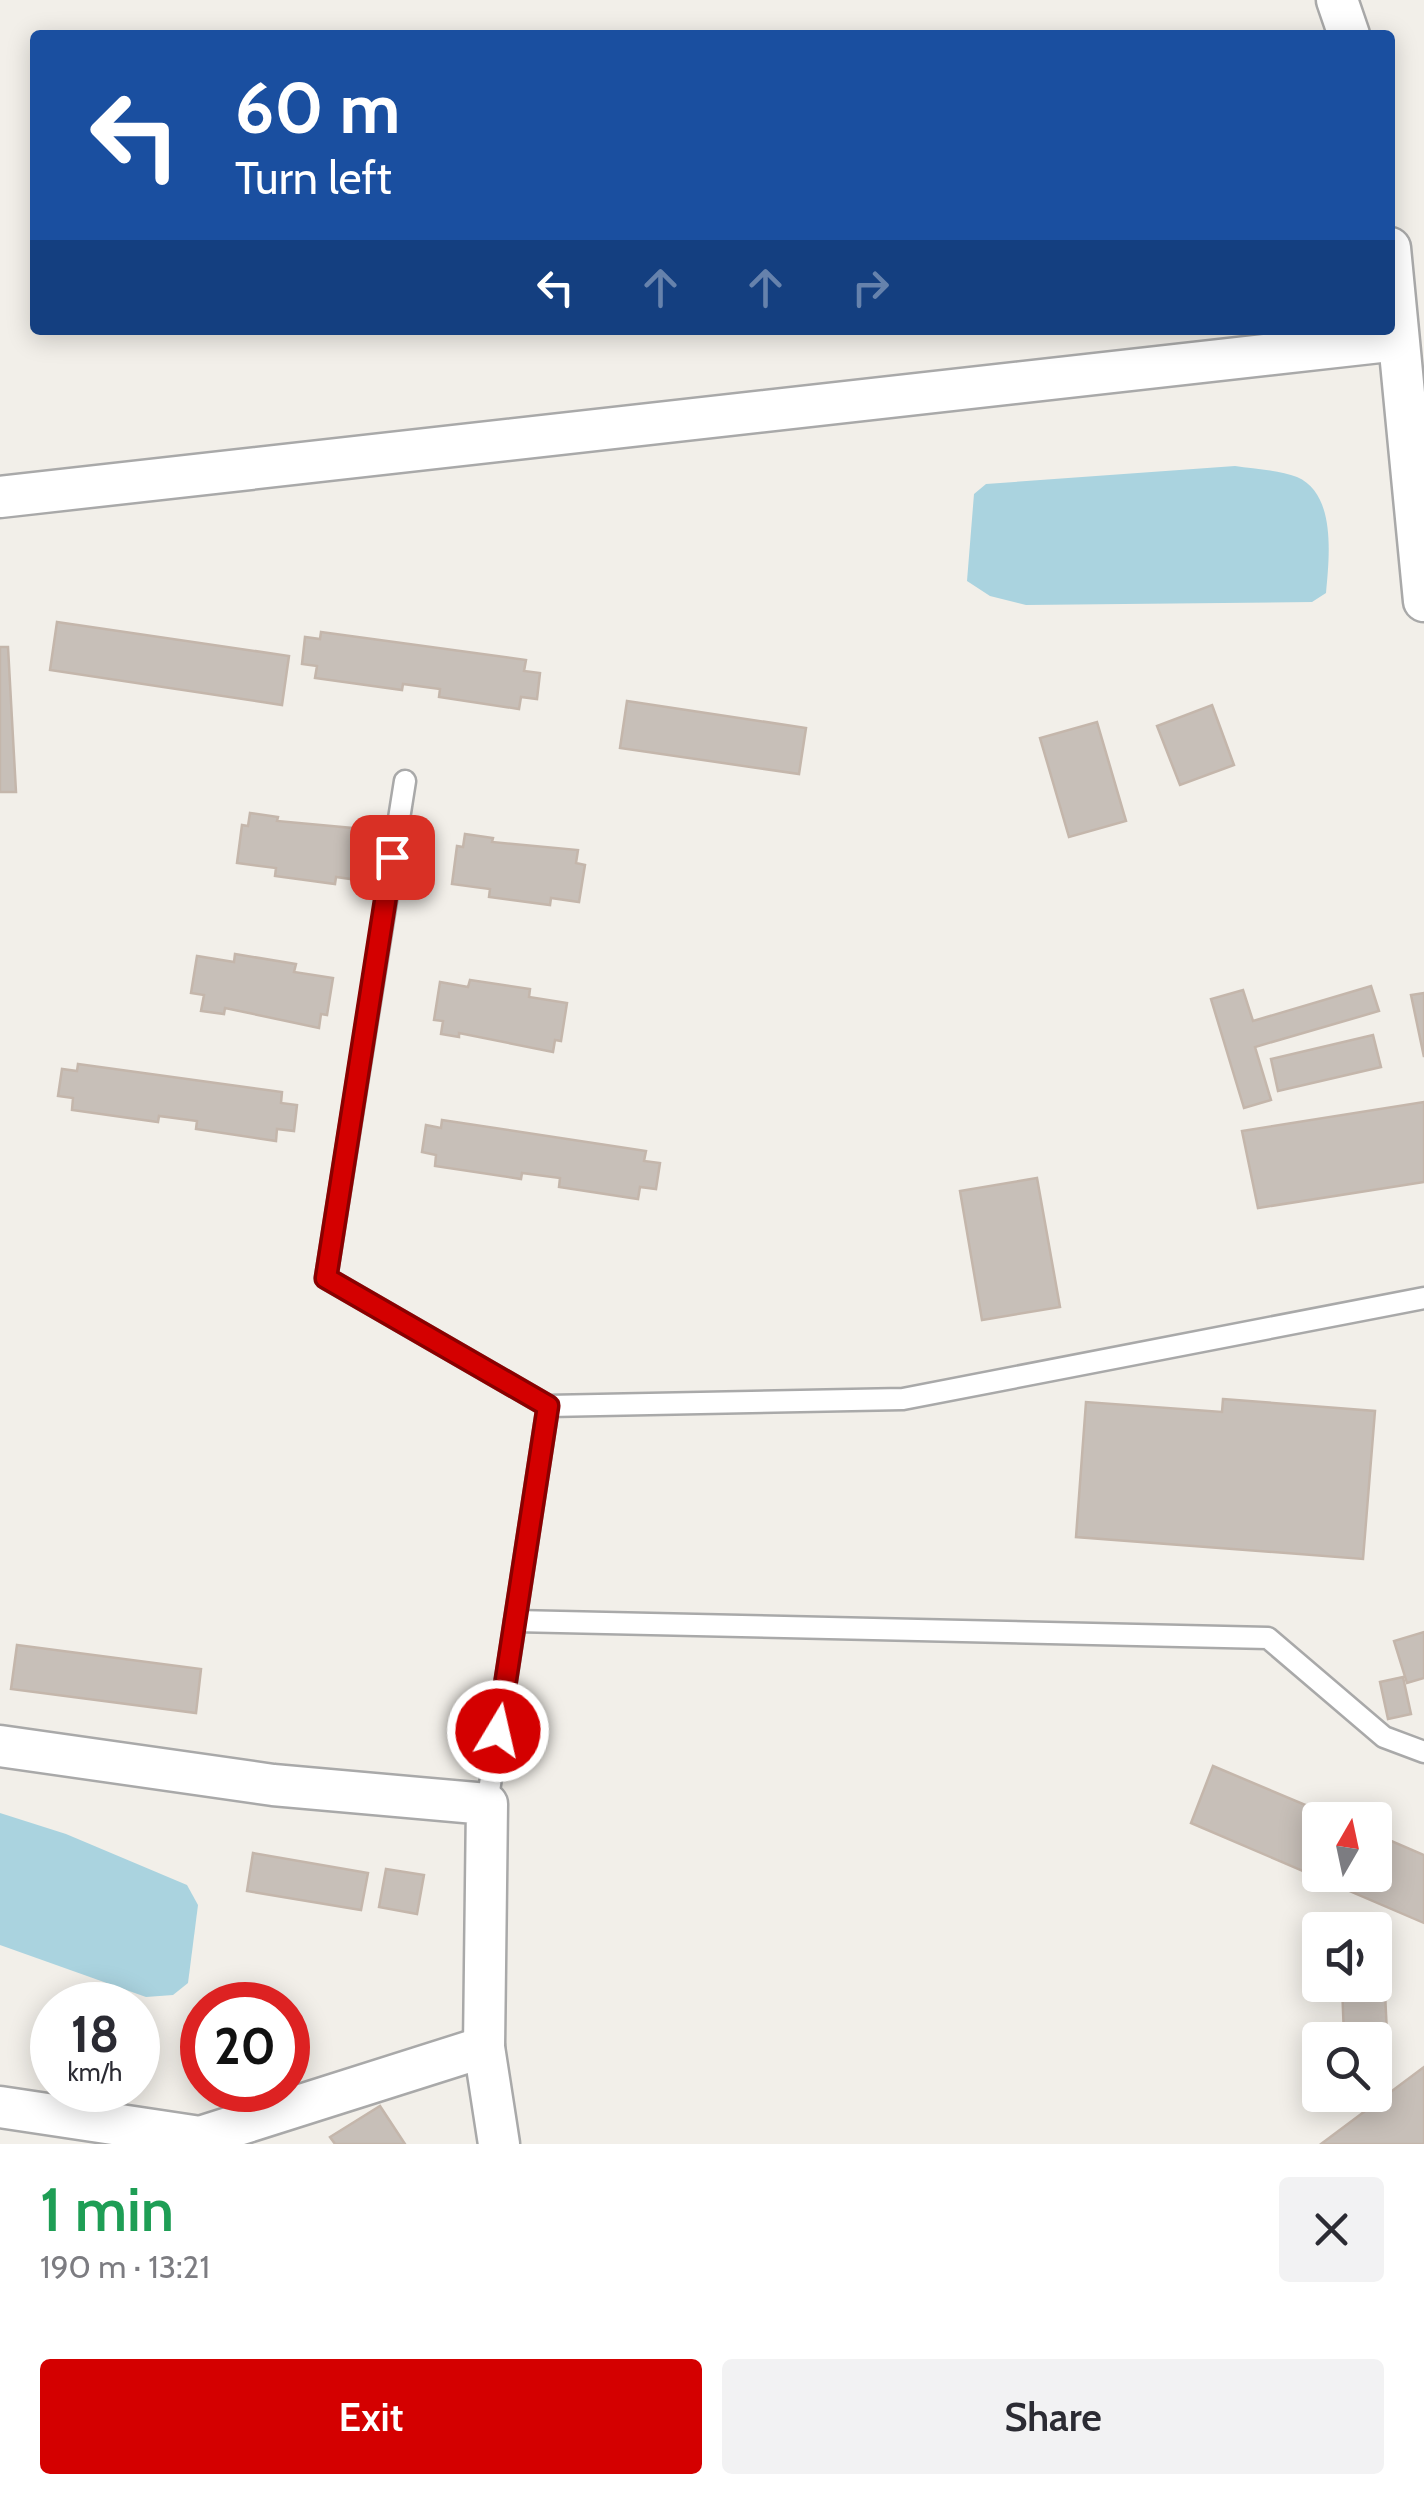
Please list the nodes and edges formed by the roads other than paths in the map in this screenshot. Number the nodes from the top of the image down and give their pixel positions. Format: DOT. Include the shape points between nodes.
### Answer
graph roads {
  1 [pos="1337,0"];
  2 [pos="1347,30"];
  3 [pos="1395,306"];
  4 [pos="1398,340"];
  5 [pos="0,496"];
  6 [pos="1424,600"];
  7 [pos="405,781"];
  8 [pos="1424,1298"];
  9 [pos="548,1406"];
  10 [pos="515,1621"];
  11 [pos="0,1746"];
  12 [pos="1424,1752"];
  13 [pos="486,1804"];
  14 [pos="484,2047"];
  15 [pos="0,2107"];
  16 [pos="499,2144"];
  1 -- 2 [label="street"];
  3 -- 4 [label="street"];
  4 -- 5 [label="street"];
  4 -- 6 [label="street"];
  7 -- 9 [label="lane" via="326,1278"];
  8 -- 9 [label="lane" via="903,1398"];
  9 -- 10 [label="lane"];
  10 -- 12 [label="lane" via="1268,1638 1384,1737"];
  10 -- 13 [label="lane"];
  11 -- 13 [label="street" via="273,1786"];
  13 -- 14 [label="street"];
  14 -- 15 [label="street" via="200,2136"];
  14 -- 16 [label="street"];
}
